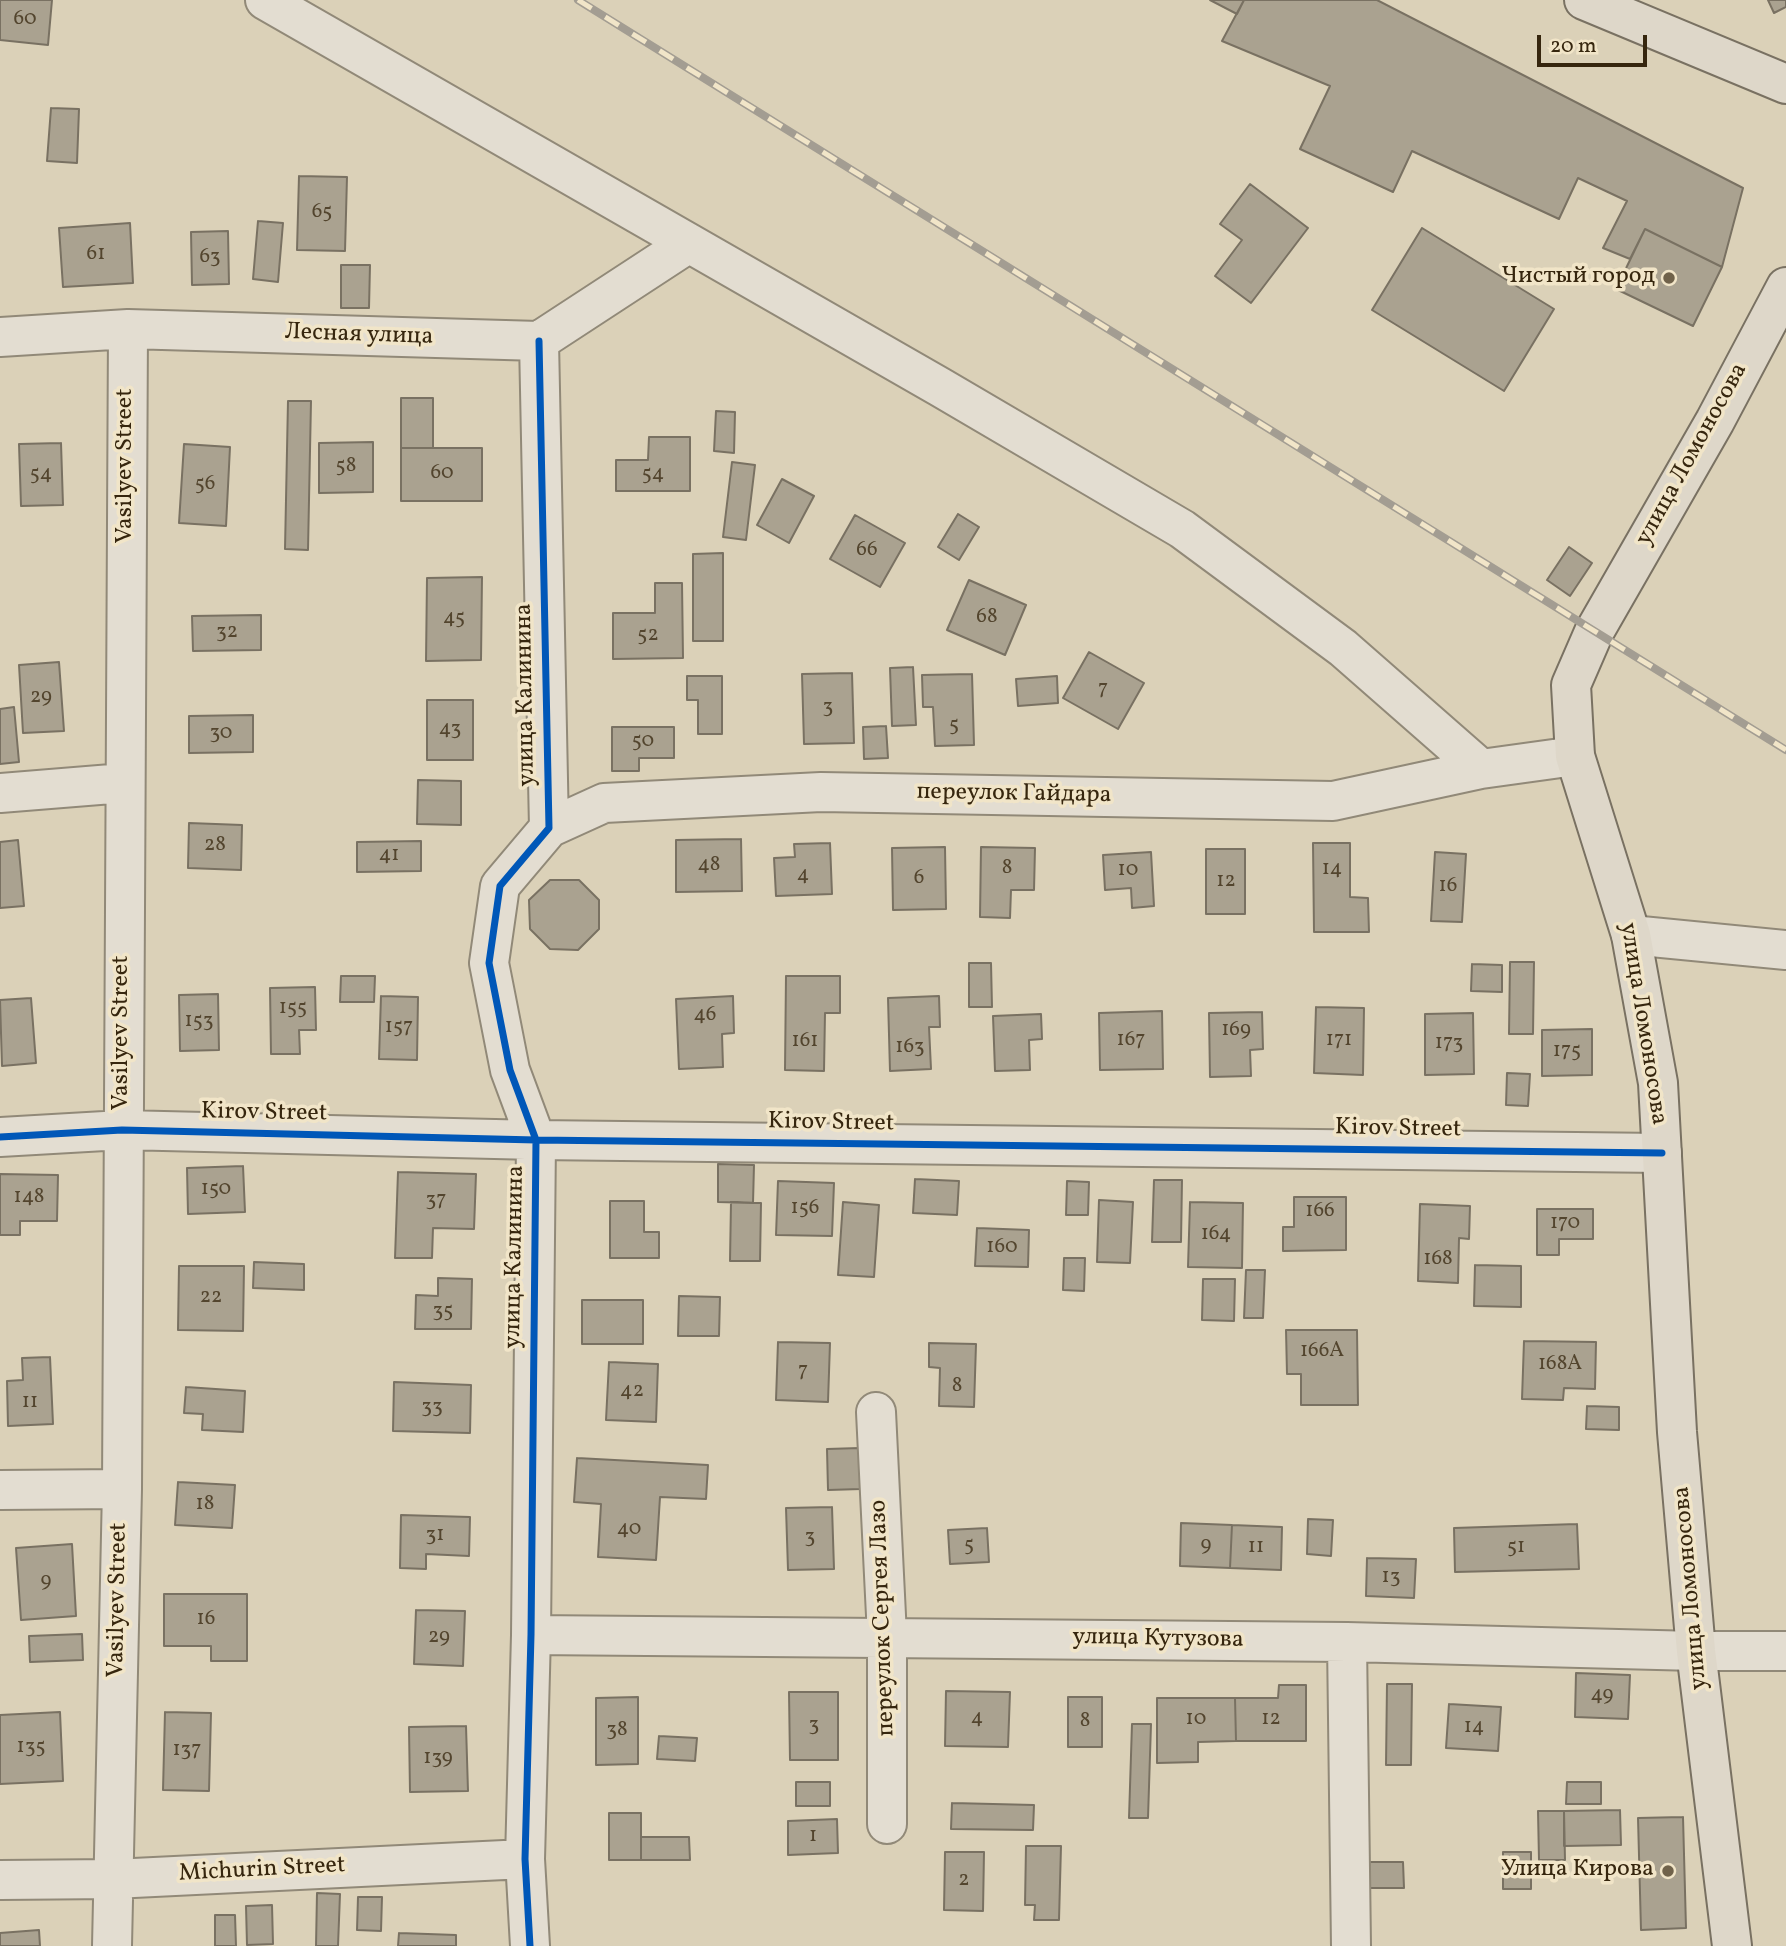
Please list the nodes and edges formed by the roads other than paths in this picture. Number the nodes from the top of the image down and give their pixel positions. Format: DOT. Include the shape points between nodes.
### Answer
graph roads {
  1 [pos="265,0"];
  2 [pos="1584,0"];
  3 [pos="1786,84"];
  4 [pos="689,243"];
  5 [pos="1786,287"];
  6 [pos="128,329"];
  7 [pos="0,337"];
  8 [pos="539,341"];
  9 [pos="1574,756"];
  10 [pos="1481,769"];
  11 [pos="124,783"];
  12 [pos="0,793"];
  13 [pos="549,828"];
  14 [pos="1631,934"];
  15 [pos="1786,950"];
  16 [pos="122,1130"];
  17 [pos="0,1137"];
  18 [pos="536,1140"];
  19 [pos="1662,1153"];
  20 [pos="876,1412"];
  21 [pos="122,1489"];
  22 [pos="0,1490"];
  23 [pos="531,1634"];
  24 [pos="887,1636"];
  25 [pos="1347,1642"];
  26 [pos="1696,1651"];
  27 [pos="1786,1651"];
  28 [pos="887,1824"];
  29 [pos="525,1859"];
  30 [pos="113,1879"];
  31 [pos="0,1880"];
  32 [pos="112,1946"];
  33 [pos="530,1946"];
  34 [pos="1351,1946"];
  35 [pos="1732,1946"];
  1 -- 4 [label="street"];
  2 -- 3 [label="main road"];
  4 -- 8 [label="street"];
  4 -- 10 [label="street" via="1182,529 1343,648"];
  5 -- 9 [label="main road, улица Ломоносова" via="1589,643 1571,685"];
  6 -- 7 [label="street, Лесная улица"];
  6 -- 8 [label="street, Лесная улица"];
  6 -- 11 [label="street, Vasilyev Street"];
  8 -- 13 [label="street, улица Калинина"];
  9 -- 10 [label="street, переулок Гайдара"];
  9 -- 14 [label="main road, улица Ломоносова"];
  10 -- 13 [label="street, переулок Гайдара" via="1333,801 821,792 604,803"];
  11 -- 12 [label="street"];
  11 -- 16 [label="street, Vasilyev Street"];
  13 -- 18 [label="street, улица Калинина" via="500,886 489,963 510,1070"];
  14 -- 15 [label="street"];
  14 -- 19 [label="main road, улица Ломоносова" via="1658,1083"];
  16 -- 17 [label="street, Kirov Street"];
  16 -- 18 [label="street, Kirov Street"];
  16 -- 21 [label="street, Vasilyev Street"];
  18 -- 19 [label="street, Kirov Street"];
  18 -- 23 [label="street, улица Калинина"];
  19 -- 26 [label="main road, улица Ломоносова" via="1677,1432"];
  20 -- 24 [label="street, переулок Сергея Лазо"];
  21 -- 22 [label="street"];
  21 -- 30 [label="street, Vasilyev Street"];
  23 -- 24 [label="street, улица Кутузова"];
  23 -- 29 [label="street, улица Калинина"];
  24 -- 25 [label="street, улица Кутузова"];
  24 -- 28 [label="street, переулок Сергея Лазо"];
  25 -- 26 [label="street, улица Кутузова"];
  25 -- 34 [label="street"];
  26 -- 27 [label="street, улица Кутузова"];
  26 -- 35 [label="main road, улица Ломоносова"];
  29 -- 30 [label="street, Michurin Street"];
  29 -- 33 [label="street, улица Калинина"];
  30 -- 31 [label="street, Michurin Street"];
  30 -- 32 [label="street, Vasilyev Street"];
}
